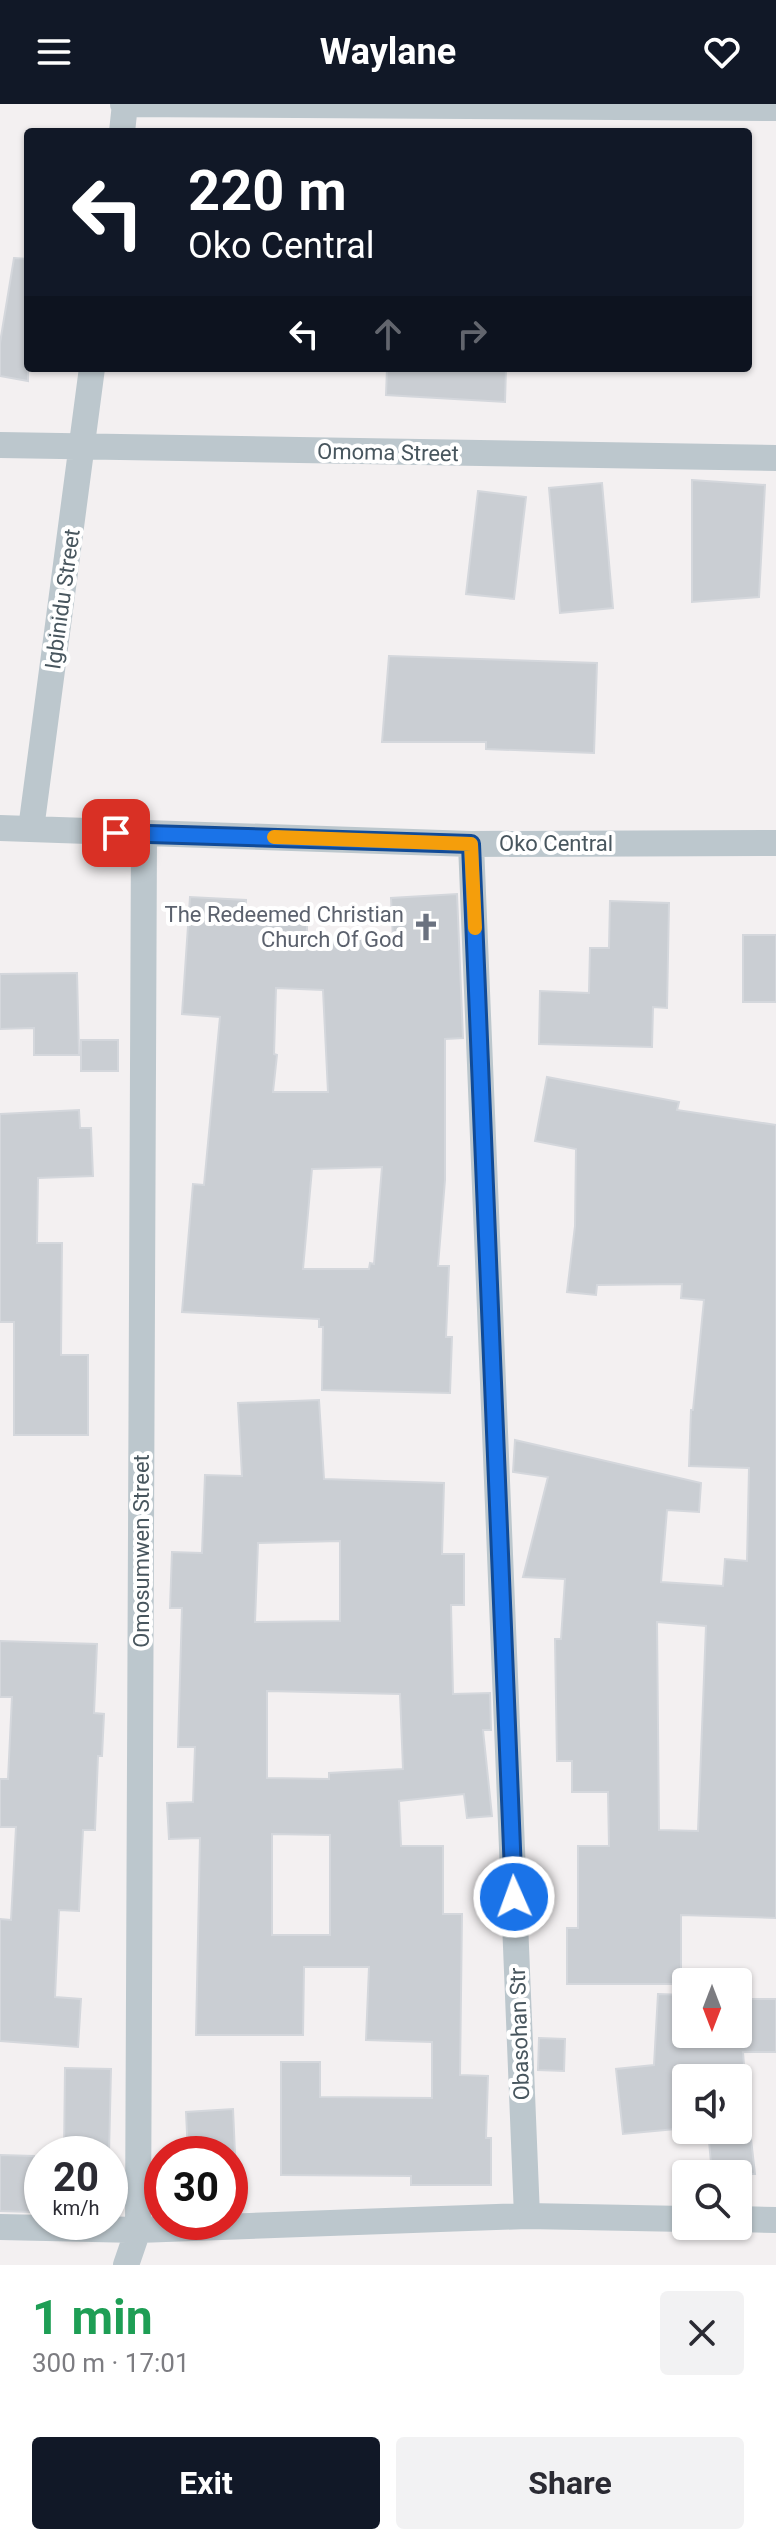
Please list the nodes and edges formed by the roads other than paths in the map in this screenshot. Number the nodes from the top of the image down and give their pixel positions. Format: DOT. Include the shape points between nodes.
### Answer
graph roads {
  1 [pos="124,104"];
  2 [pos="776,108"];
  3 [pos="122,128"];
  4 [pos="91,372"];
  5 [pos="0,445"];
  6 [pos="82,447"];
  7 [pos="776,458"];
  8 [pos="0,828"];
  9 [pos="31,829"];
  10 [pos="144,835"];
  11 [pos="776,843"];
  12 [pos="471,844"];
  13 [pos="527,2216"];
  14 [pos="672,2219"];
  15 [pos="752,2219"];
  16 [pos="776,2220"];
  17 [pos="0,2227"];
  18 [pos="138,2230"];
  19 [pos="126,2265"];
  1 -- 2 [label="street"];
  1 -- 3 [label="street"];
  4 -- 6 [label="street, Igbinidu Street"];
  5 -- 6 [label="street, Omoma Street"];
  6 -- 7 [label="street, Omoma Street"];
  6 -- 9 [label="street, Igbinidu Street"];
  8 -- 9 [label="street, Oko Central"];
  9 -- 10 [label="street, Oko Central"];
  10 -- 12 [label="street, Oko Central"];
  10 -- 18 [label="street, Omosumwen Street"];
  11 -- 12 [label="street, Oko Central"];
  12 -- 13 [label="street, Obasohan Str"];
  13 -- 14 [label="street"];
  13 -- 18 [label="street"];
  15 -- 16 [label="street"];
  17 -- 18 [label="street"];
  18 -- 19 [label="street, Omosumwen Street"];
}
